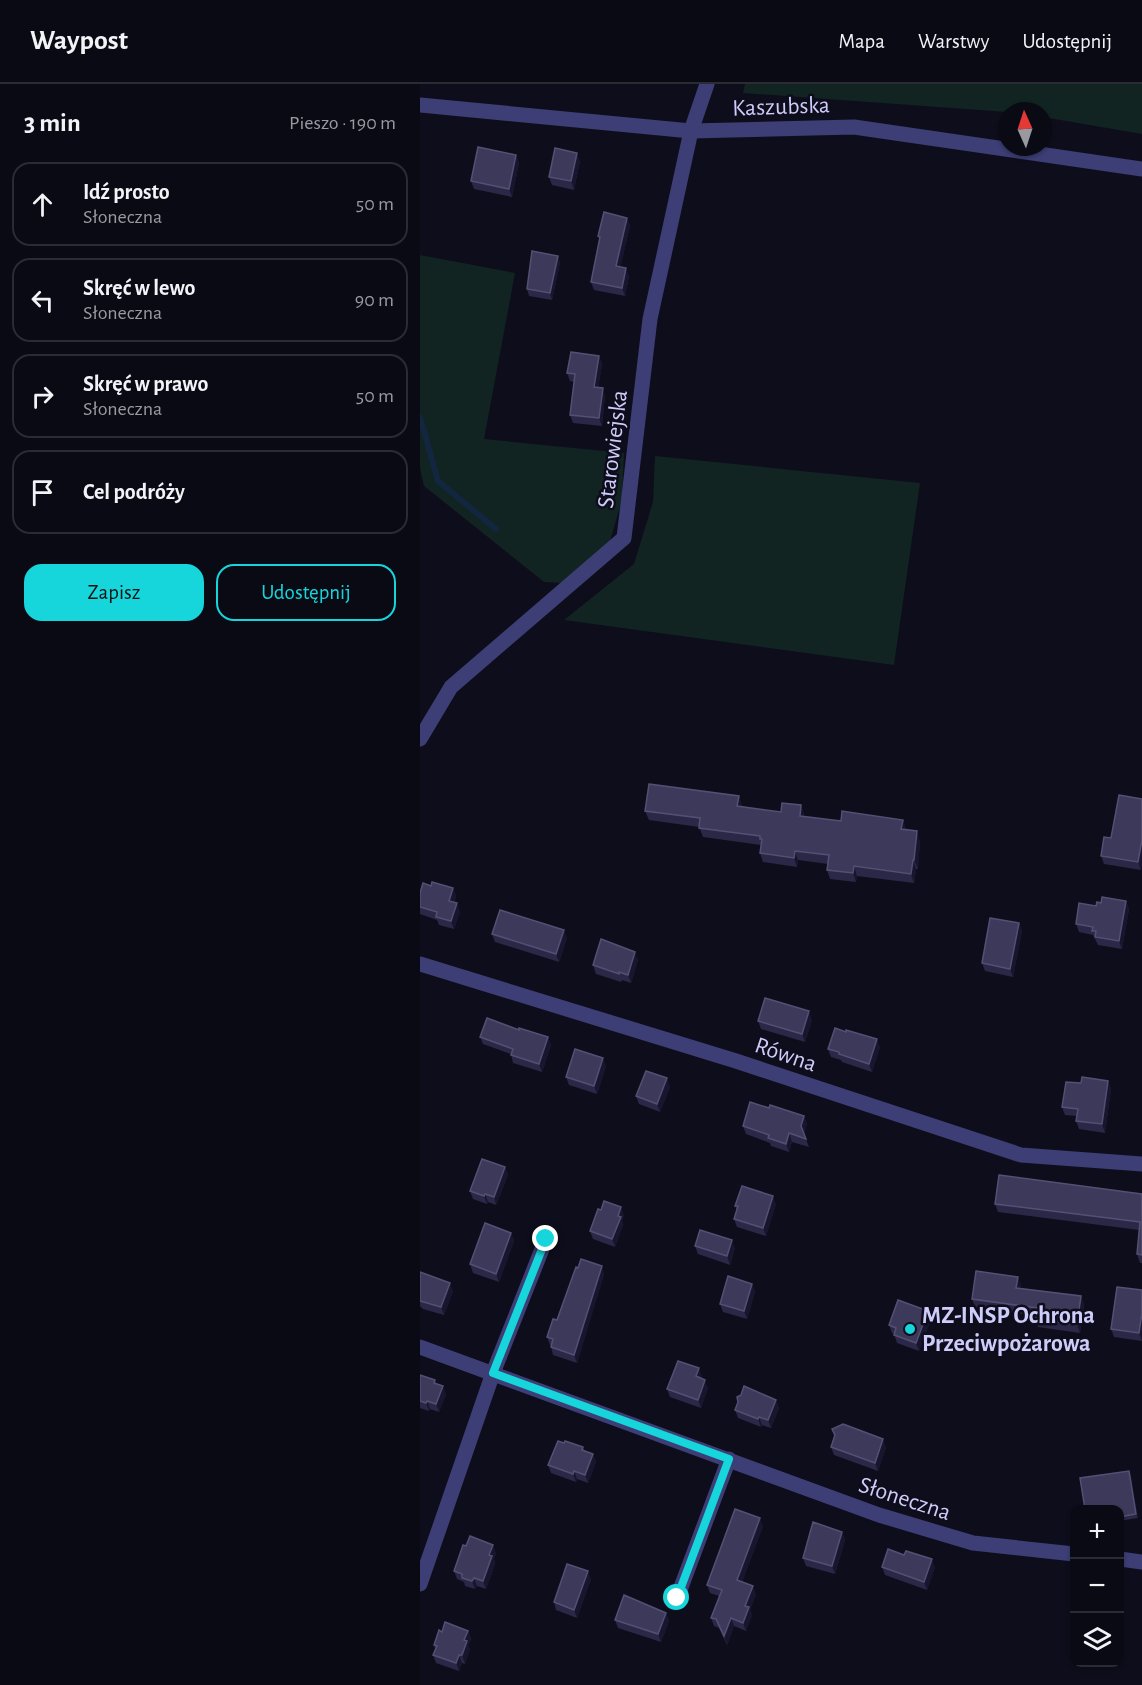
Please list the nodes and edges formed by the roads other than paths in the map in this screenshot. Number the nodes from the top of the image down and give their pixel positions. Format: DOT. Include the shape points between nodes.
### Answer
graph roads {
  1 [pos="707,84"];
  2 [pos="420,105"];
  3 [pos="691,131"];
  4 [pos="1142,169"];
  5 [pos="420,739"];
  6 [pos="420,964"];
  7 [pos="1142,1164"];
  8 [pos="546,1239"];
  9 [pos="420,1347"];
  10 [pos="493,1373"];
  11 [pos="729,1459"];
  12 [pos="1070,1554"];
  13 [pos="1124,1560"];
  14 [pos="1142,1562"];
  15 [pos="420,1584"];
  16 [pos="677,1598"];
  1 -- 3 [label="street, Starowiejska"];
  2 -- 3 [label="street, Kaszubska"];
  3 -- 4 [label="street, Kaszubska" via="854,126"];
  3 -- 5 [label="street, Starowiejska" via="650,319 624,538 451,687"];
  6 -- 7 [label="street, Równa" via="736,1061 1021,1155"];
  8 -- 10 [label="street"];
  9 -- 10 [label="street, Słoneczna"];
  10 -- 11 [label="street, Słoneczna"];
  10 -- 15 [label="street"];
  11 -- 12 [label="street, Słoneczna" via="879,1515 973,1543"];
  11 -- 16 [label="street"];
  13 -- 14 [label="street"];
}
